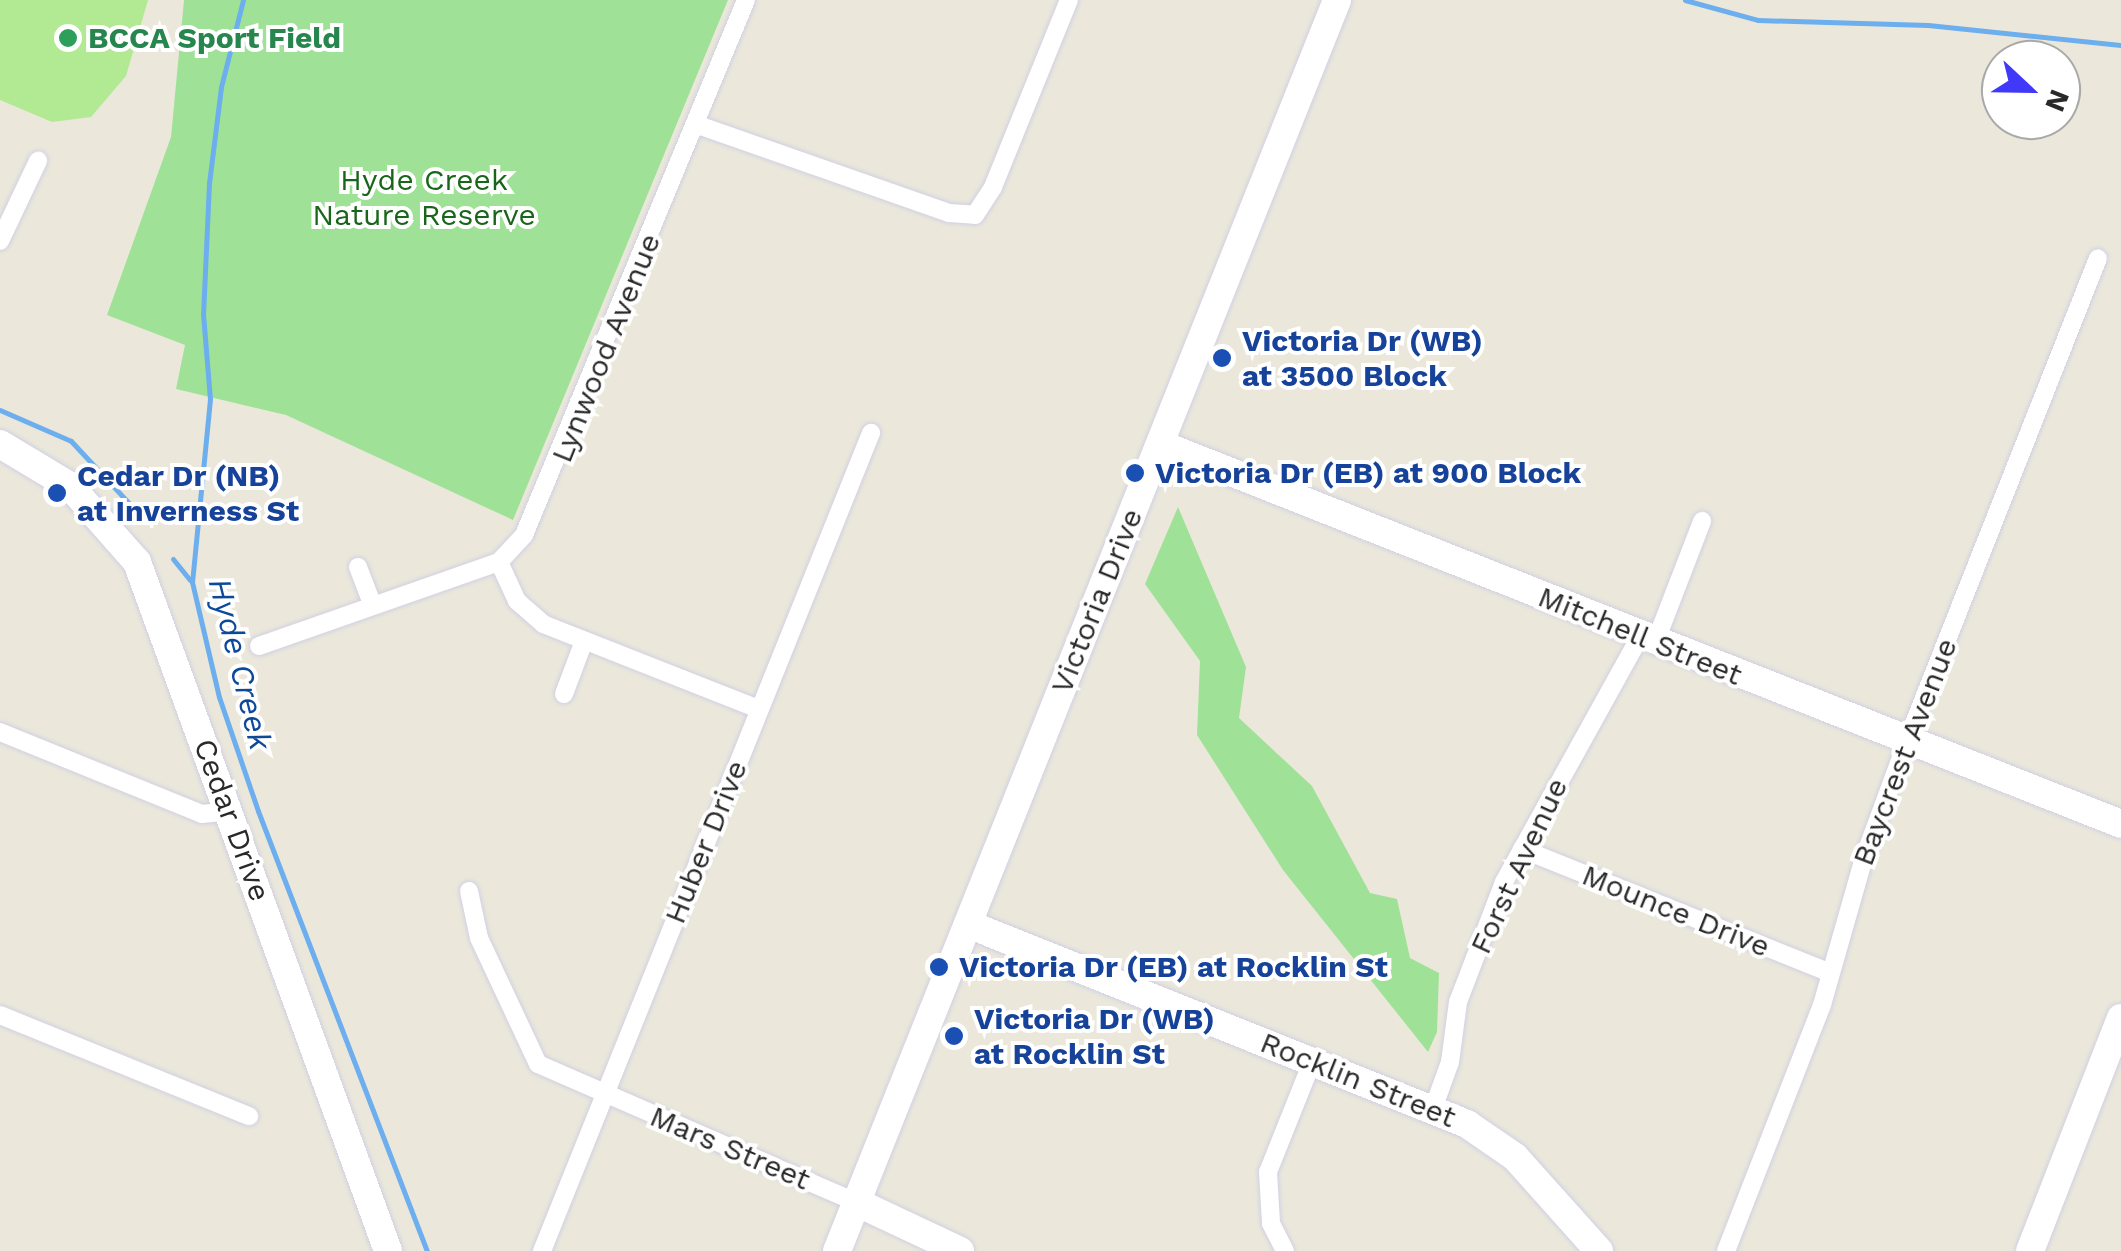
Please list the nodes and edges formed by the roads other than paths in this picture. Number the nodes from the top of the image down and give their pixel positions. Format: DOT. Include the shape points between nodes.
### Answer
graph roads {
  1 [pos="746,0"];
  2 [pos="1069,0"];
  3 [pos="1337,0"];
  4 [pos="698,125"];
  5 [pos="38,161"];
  6 [pos="0,241"];
  7 [pos="2098,258"];
  8 [pos="871,433"];
  9 [pos="0,444"];
  10 [pos="1160,444"];
  11 [pos="1702,521"];
  12 [pos="499,562"];
  13 [pos="358,567"];
  14 [pos="372,604"];
  15 [pos="1647,640"];
  16 [pos="584,641"];
  17 [pos="259,646"];
  18 [pos="564,694"];
  19 [pos="759,709"];
  20 [pos="0,732"];
  21 [pos="1907,741"];
  22 [pos="230,811"];
  23 [pos="2121,824"];
  24 [pos="1522,849"];
  25 [pos="469,891"];
  26 [pos="968,924"];
  27 [pos="1830,973"];
  28 [pos="0,1015"];
  29 [pos="2121,1018"];
  30 [pos="1312,1062"];
  31 [pos="604,1094"];
  32 [pos="1434,1109"];
  33 [pos="249,1116"];
  34 [pos="856,1202"];
  35 [pos="388,1251"];
  36 [pos="542,1251"];
  37 [pos="837,1251"];
  38 [pos="960,1251"];
  39 [pos="1285,1251"];
  40 [pos="1599,1251"];
  41 [pos="1726,1251"];
  42 [pos="2030,1251"];
  1 -- 4 [label="street, Lynwood Avenue"];
  2 -- 4 [label="street" via="994,187 975,216 949,213"];
  3 -- 10 [label="street, Victoria Drive"];
  4 -- 12 [label="street, Lynwood Avenue" via="541,504"];
  5 -- 6 [label="street"];
  7 -- 21 [label="street, Baycrest Avenue"];
  8 -- 19 [label="street, Huber Drive"];
  9 -- 22 [label="street, Cedar Drive" via="70,486 137,562"];
  10 -- 15 [label="street, Mitchell Street"];
  10 -- 26 [label="street, Victoria Drive"];
  11 -- 15 [label="street, Forst Avenue"];
  12 -- 14 [label="street"];
  12 -- 16 [label="street" via="528,613"];
  13 -- 14 [label="street"];
  14 -- 17 [label="street"];
  15 -- 21 [label="street, Mitchell Street"];
  15 -- 24 [label="street, Forst Avenue"];
  16 -- 18 [label="street"];
  16 -- 19 [label="street"];
  19 -- 31 [label="street, Huber Drive"];
  20 -- 22 [label="street" via="202,814"];
  21 -- 23 [label="street, Mitchell Street"];
  21 -- 27 [label="street, Baycrest Avenue"];
  22 -- 35 [label="street, Cedar Drive"];
  24 -- 27 [label="street, Mounce Drive"];
  24 -- 32 [label="street, Forst Avenue" via="1458,1002 1450,1062"];
  25 -- 31 [label="street, Mars Street" via="480,938 530,1055"];
  26 -- 30 [label="street, Rocklin Street"];
  26 -- 34 [label="street, Victoria Drive"];
  27 -- 41 [label="street, Baycrest Avenue"];
  28 -- 33 [label="street"];
  29 -- 42 [label="street"];
  30 -- 32 [label="street, Rocklin Street"];
  30 -- 39 [label="street" via="1268,1172 1271,1222"];
  31 -- 34 [label="street, Mars Street"];
  31 -- 36 [label="street, Huber Drive"];
  32 -- 40 [label="street, Rocklin Street" via="1515,1157"];
  34 -- 37 [label="street, Victoria Drive"];
  34 -- 38 [label="street"];
}
